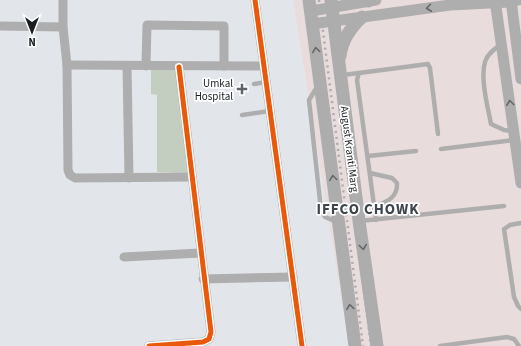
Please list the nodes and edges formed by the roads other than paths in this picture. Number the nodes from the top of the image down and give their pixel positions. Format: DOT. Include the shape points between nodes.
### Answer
graph roads {
  1 [pos="63,0"];
  2 [pos="255,0"];
  3 [pos="370,0"];
  4 [pos="496,1"];
  5 [pos="514,1"];
  6 [pos="331,4"];
  7 [pos="310,5"];
  8 [pos="362,17"];
  9 [pos="334,21"];
  10 [pos="312,24"];
  11 [pos="0,26"];
  12 [pos="63,27"];
  13 [pos="502,43"];
  14 [pos="67,65"];
  15 [pos="127,66"];
  16 [pos="146,66"];
  17 [pos="224,66"];
  18 [pos="264,66"];
  19 [pos="179,67"];
  20 [pos="340,70"];
  21 [pos="359,73"];
  22 [pos="521,79"];
  23 [pos="266,82"];
  24 [pos="254,84"];
  25 [pos="270,111"];
  26 [pos="242,115"];
  27 [pos="438,134"];
  28 [pos="514,136"];
  29 [pos="441,148"];
  30 [pos="416,151"];
  31 [pos="368,156"];
  32 [pos="370,174"];
  33 [pos="192,177"];
  34 [pos="129,178"];
  35 [pos="521,183"];
  36 [pos="504,206"];
  37 [pos="374,207"];
  38 [pos="376,220"];
  39 [pos="359,221"];
  40 [pos="521,223"];
  41 [pos="200,253"];
  42 [pos="124,257"];
  43 [pos="293,277"];
  44 [pos="203,279"];
  45 [pos="521,309"];
  46 [pos="210,342"];
  47 [pos="149,346"];
  48 [pos="302,346"];
  49 [pos="355,346"];
  50 [pos="378,346"];
  51 [pos="440,346"];
  52 [pos="519,346"];
  1 -- 12 [label="street"];
  2 -- 18 [label="street"];
  3 -- 6 [label="street"];
  4 -- 5 [label="street"];
  4 -- 8 [label="street, one-way"];
  4 -- 13 [label="street"];
  5 -- 22 [label="street"];
  6 -- 7 [label="street"];
  6 -- 9 [label="main road, August Kranti Marg"];
  7 -- 10 [label="main road, August Kranti Marg"];
  8 -- 9 [label="street"];
  8 -- 20 [label="main road" via="346,36 341,50"];
  9 -- 10 [label="street"];
  9 -- 20 [label="main road, August Kranti Marg"];
  49 -- 10 [label="main road, August Kranti Marg, one-way"];
  11 -- 12 [label="street"];
  12 -- 14 [label="street"];
  28 -- 13 [label="street, one-way"];
  13 -- 28 [label="lane" via="491,52 485,62 486,97 492,124"];
  14 -- 15 [label="street"];
  14 -- 34 [label="street" via="67,154 70,175 75,178"];
  15 -- 16 [label="street"];
  15 -- 34 [label="street"];
  16 -- 17 [label="street" via="147,25 224,26"];
  16 -- 19 [label="street"];
  17 -- 18 [label="street"];
  17 -- 19 [label="street"];
  18 -- 23 [label="street"];
  19 -- 33 [label="street"];
  20 -- 21 [label="lane"];
  20 -- 39 [label="main road, August Kranti Marg"];
  21 -- 27 [label="lane" via="428,64"];
  21 -- 31 [label="lane" via="357,80"];
  23 -- 24 [label="lane"];
  23 -- 25 [label="street"];
  25 -- 26 [label="lane"];
  25 -- 43 [label="street"];
  28 -- 29 [label="lane"];
  28 -- 35 [label="street"];
  30 -- 31 [label="lane"];
  31 -- 32 [label="lane"];
  32 -- 37 [label="lane"];
  32 -- 37 [label="lane" via="392,178 397,183 396,194 390,200"];
  33 -- 34 [label="street"];
  33 -- 41 [label="street"];
  36 -- 38 [label="lane"];
  37 -- 38 [label="lane"];
  38 -- 39 [label="lane"];
  39 -- 50 [label="main road, August Kranti Marg, one-way"];
  40 -- 45 [label="lane" via="504,229 514,297"];
  41 -- 42 [label="street"];
  41 -- 44 [label="street"];
  43 -- 44 [label="street"];
  43 -- 48 [label="street"];
  44 -- 46 [label="street" via="211,332"];
  46 -- 47 [label="street"];
  51 -- 52 [label="lane" via="507,337 514,339"];
}
